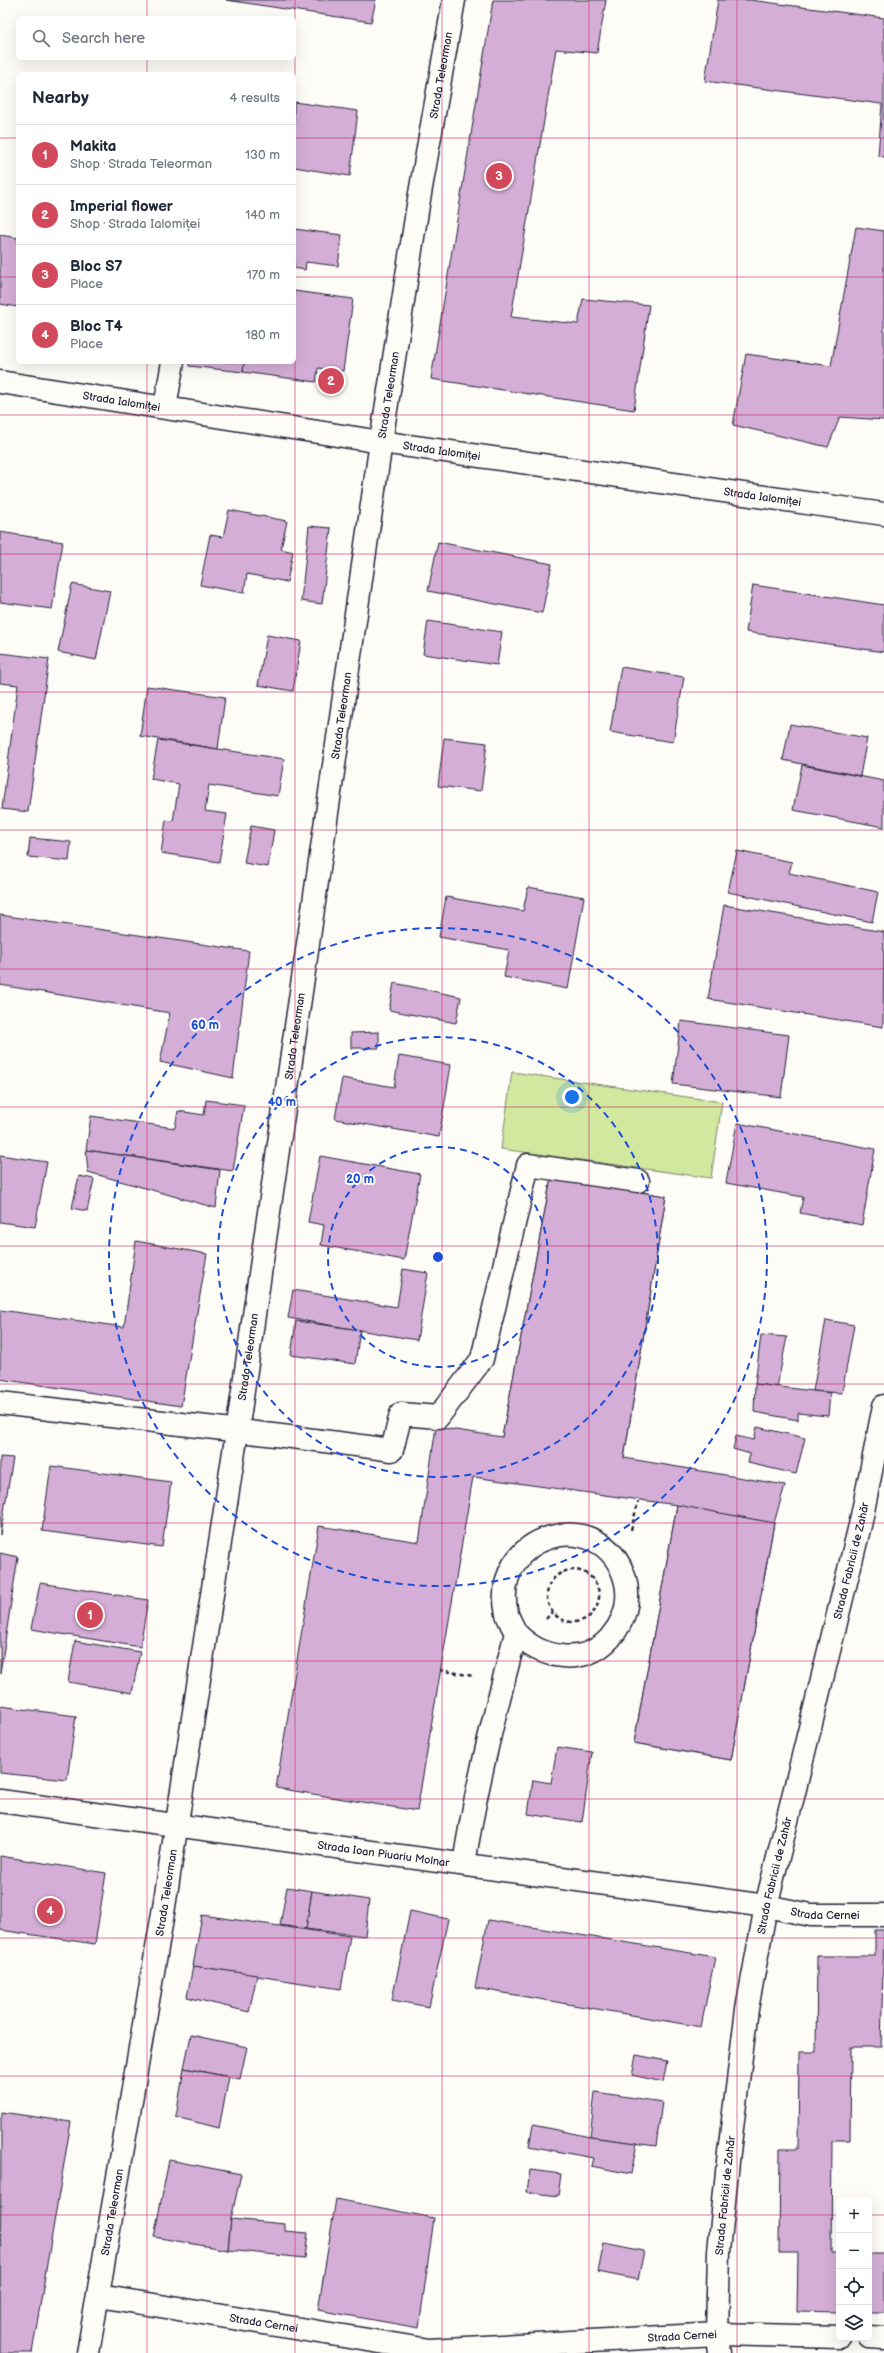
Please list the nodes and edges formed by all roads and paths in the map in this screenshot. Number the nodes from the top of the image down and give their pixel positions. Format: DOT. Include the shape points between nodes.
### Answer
graph roads {
  1 [pos="454,0"];
  2 [pos="173,364"];
  3 [pos="0,382"];
  4 [pos="165,407"];
  5 [pos="381,442"];
  6 [pos="884,514"];
  7 [pos="638,1181"];
  8 [pos="0,1403"];
  9 [pos="884,1406"];
  10 [pos="237,1432"];
  11 [pos="878,1464"];
  12 [pos="591,1615"];
  13 [pos="516,1632"];
  14 [pos="0,1801"];
  15 [pos="176,1825"];
  16 [pos="464,1864"];
  17 [pos="766,1906"];
  18 [pos="884,1915"];
  19 [pos="99,2296"];
  20 [pos="836,2337"];
  21 [pos="872,2337"];
  22 [pos="884,2338"];
  23 [pos="718,2343"];
  24 [pos="429,2352"];
  25 [pos="88,2353"];
  1 -- 5 [label="street, Strada Teleorman"];
  2 -- 4 [label="street"];
  3 -- 4 [label="street, Strada Ialomiței"];
  4 -- 5 [label="street, Strada Ialomiței"];
  5 -- 6 [label="street, Strada Ialomiței"];
  5 -- 10 [label="street, Strada Teleorman"];
  7 -- 10 [label="street" via="528,1165 482,1359 438,1417 401,1414 392,1450 287,1435"];
  8 -- 10 [label="street"];
  9 -- 11 [label="street, Strada Fabricii de Zahăr"];
  10 -- 15 [label="street, Strada Teleorman"];
  11 -- 17 [label="street, Strada Fabricii de Zahăr" via="861,1521"];
  12 -- 12 [label="path" via="599,1600 596,1583 591,1576 584,1572 567,1570 552,1579 547,1596 552,1612 559,1618 575,1622"];
  13 -- 13 [label="street" via="507,1615 504,1595 508,1575 517,1558 532,1544 550,1536 570,1534 589,1538 615,1558 627,1588 626,1609 618,1629 604,1644 585,1654 565,1657 544,1653 526,1643"];
  13 -- 16 [label="street"];
  14 -- 15 [label="street, Strada Ioan Piuariu Molnar"];
  15 -- 16 [label="street, Strada Ioan Piuariu Molnar"];
  15 -- 19 [label="street, Strada Teleorman"];
  16 -- 17 [label="street, Strada Ioan Piuariu Molnar"];
  17 -- 18 [label="street, Strada Cernei" via="811,1915"];
  17 -- 23 [label="street, Strada Fabricii de Zahăr" via="747,2009 729,2152 719,2250"];
  19 -- 24 [label="street, Strada Cernei"];
  19 -- 25 [label="street, Strada Teleorman"];
  20 -- 23 [label="street, Strada Cernei"];
  21 -- 22 [label="street"];
  23 -- 24 [label="street, Strada Cernei"];
}
